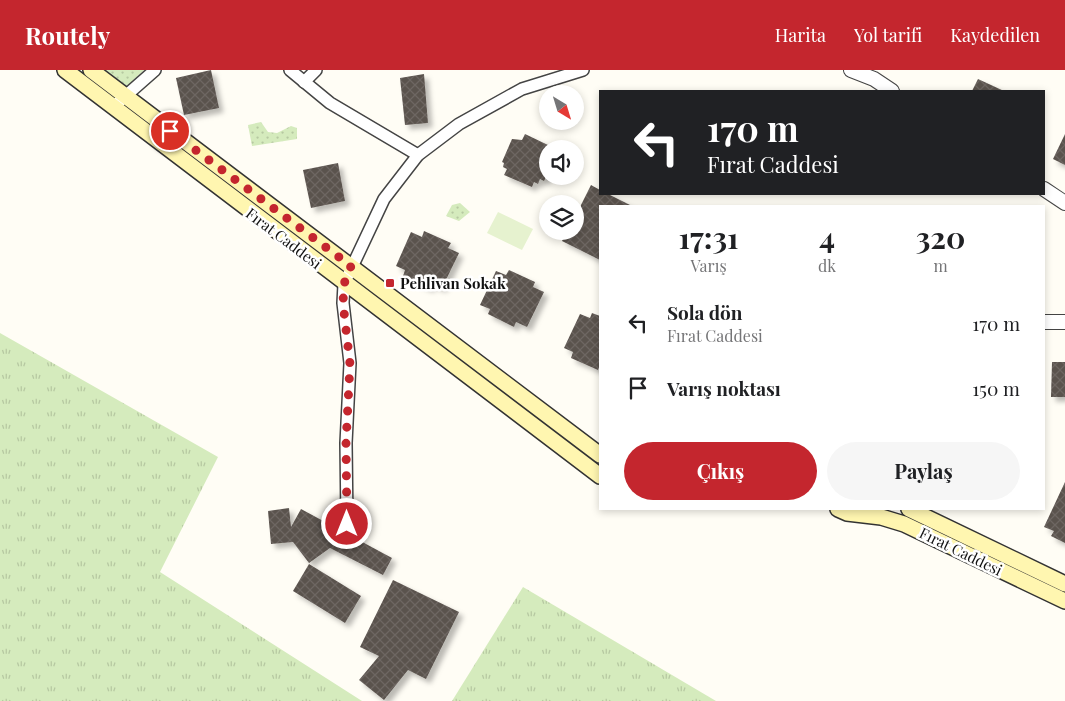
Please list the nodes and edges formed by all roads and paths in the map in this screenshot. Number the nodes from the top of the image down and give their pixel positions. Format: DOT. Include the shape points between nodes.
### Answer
graph roads {
  1 [pos="65,70"];
  2 [pos="90,70"];
  3 [pos="155,70"];
  4 [pos="290,70"];
  5 [pos="316,70"];
  6 [pos="583,70"];
  7 [pos="851,70"];
  8 [pos="304,82"];
  9 [pos="890,90"];
  10 [pos="125,97"];
  11 [pos="113,107"];
  12 [pos="418,155"];
  13 [pos="1045,190"];
  14 [pos="1065,202"];
  15 [pos="351,266"];
  16 [pos="344,284"];
  17 [pos="1045,322"];
  18 [pos="1065,322"];
  19 [pos="599,454"];
  20 [pos="599,475"];
  21 [pos="840,510"];
  22 [pos="911,510"];
  23 [pos="855,511"];
  24 [pos="347,524"];
  25 [pos="1065,584"];
  26 [pos="1065,601"];
  1 -- 11 [label="main road, Fırat Caddesi"];
  2 -- 10 [label="main road, Fırat Caddesi"];
  3 -- 10 [label="street"];
  4 -- 8 [label="street"];
  5 -- 8 [label="street"];
  6 -- 12 [label="street" via="522,89 459,124"];
  7 -- 9 [label="street"];
  8 -- 12 [label="street" via="330,104"];
  10 -- 11 [label="street"];
  10 -- 15 [label="main road, Fırat Caddesi"];
  11 -- 16 [label="main road, Fırat Caddesi"];
  12 -- 15 [label="street" via="384,199"];
  13 -- 14 [label="street"];
  15 -- 16 [label="street"];
  15 -- 19 [label="main road, Fırat Caddesi"];
  16 -- 20 [label="main road, Fırat Caddesi"];
  16 -- 24 [label="street" via="350,364 346,443"];
  17 -- 18 [label="street"];
  21 -- 23 [label="main road, Fırat Caddesi"];
  22 -- 25 [label="main road, Fırat Caddesi"];
  23 -- 26 [label="main road, Fırat Caddesi" via="904,524"];
}
